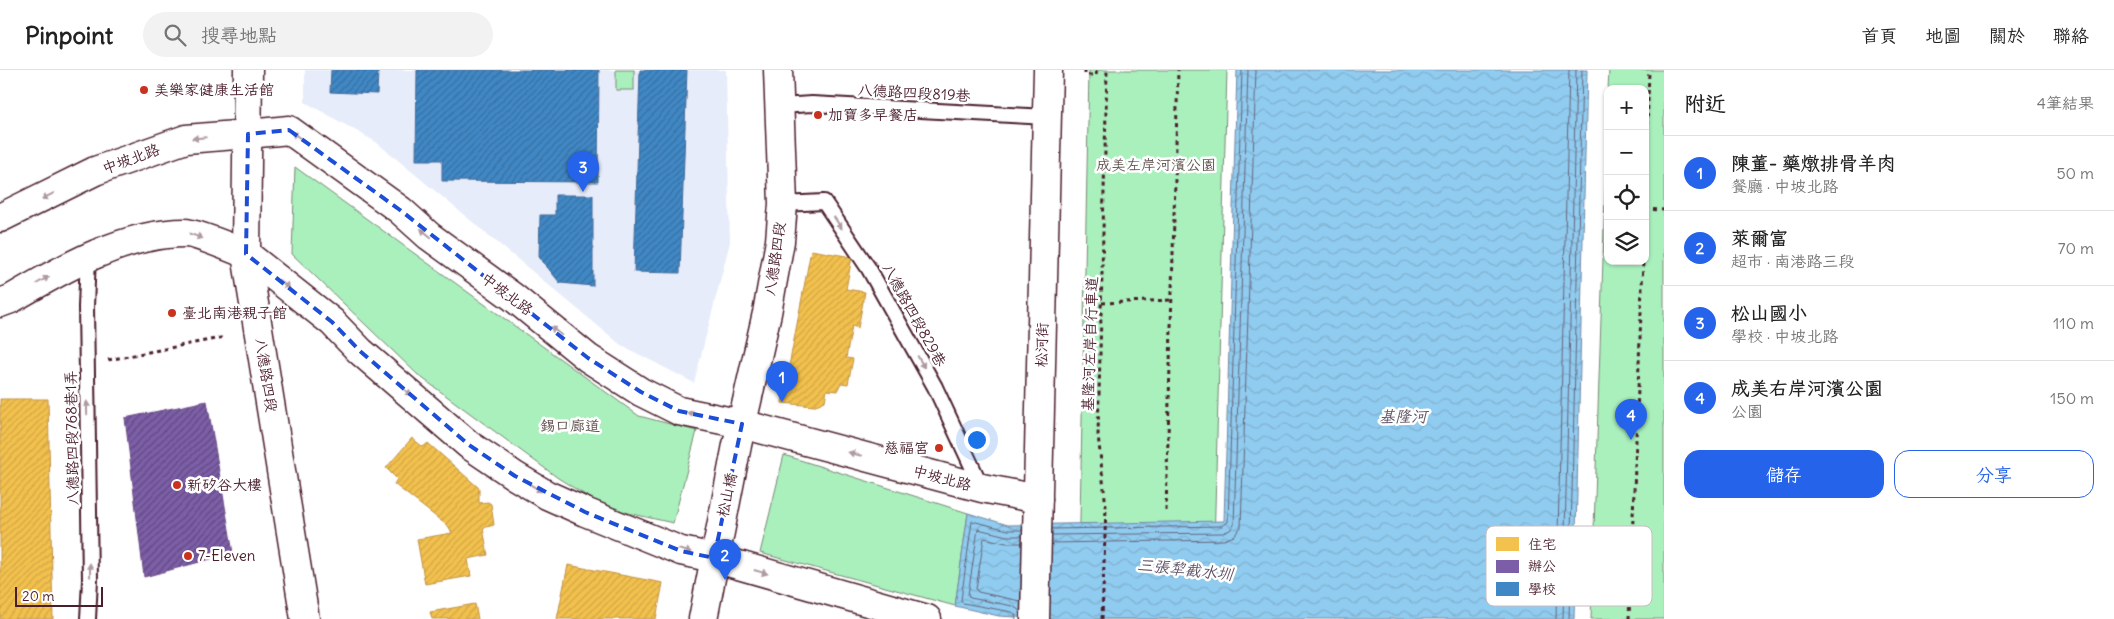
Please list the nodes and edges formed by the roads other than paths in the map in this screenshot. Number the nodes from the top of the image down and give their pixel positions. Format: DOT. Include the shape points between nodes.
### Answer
graph roads {
  1 [pos="248,70"];
  2 [pos="778,70"];
  3 [pos="1048,70"];
  4 [pos="780,106"];
  5 [pos="1047,117"];
  6 [pos="248,134"];
  7 [pos="782,204"];
  8 [pos="0,218"];
  9 [pos="246,254"];
  10 [pos="88,256"];
  11 [pos="0,303"];
  12 [pos="739,435"];
  13 [pos="982,488"];
  14 [pos="1038,506"];
  15 [pos="715,551"];
  16 [pos="88,619"];
  17 [pos="305,619"];
  18 [pos="703,619"];
  19 [pos="927,619"];
  20 [pos="1035,619"];
  1 -- 6 [label="street, 八德路四段"];
  2 -- 4 [label="street, 八德路四段"];
  3 -- 5 [label="street, 松河街"];
  4 -- 5 [label="lane, 八德路四段819巷" via="812,104"];
  4 -- 7 [label="street, 八德路四段"];
  5 -- 14 [label="street, 松河街"];
  6 -- 8 [label="street, 中坡北路, one-way" via="186,139 96,171"];
  6 -- 9 [label="street, 八德路四段"];
  12 -- 6 [label="street, 中坡北路, one-way" via="640,392 588,358 400,210 289,130"];
  7 -- 12 [label="street, 八德路四段" via="780,241 767,313"];
  7 -- 13 [label="lane, 八德路四段829巷, one-way" via="824,202 869,269 935,387"];
  10 -- 9 [label="street, one-way" via="143,239 186,232"];
  9 -- 15 [label="street, one-way" via="332,322 360,351 469,445 514,476 547,495 681,551"];
  9 -- 17 [label="street, 八德路四段"];
  11 -- 10 [label="street, one-way"];
  16 -- 10 [label="lane, 八德路四段768巷1弄, one-way"];
  13 -- 12 [label="street, 中坡北路, one-way"];
  12 -- 15 [label="street, 松山橋"];
  13 -- 14 [label="street, 中坡北路"];
  14 -- 20 [label="street, 松河街"];
  15 -- 18 [label="street, 松山橋"];
  15 -- 19 [label="street, one-way"];
}
